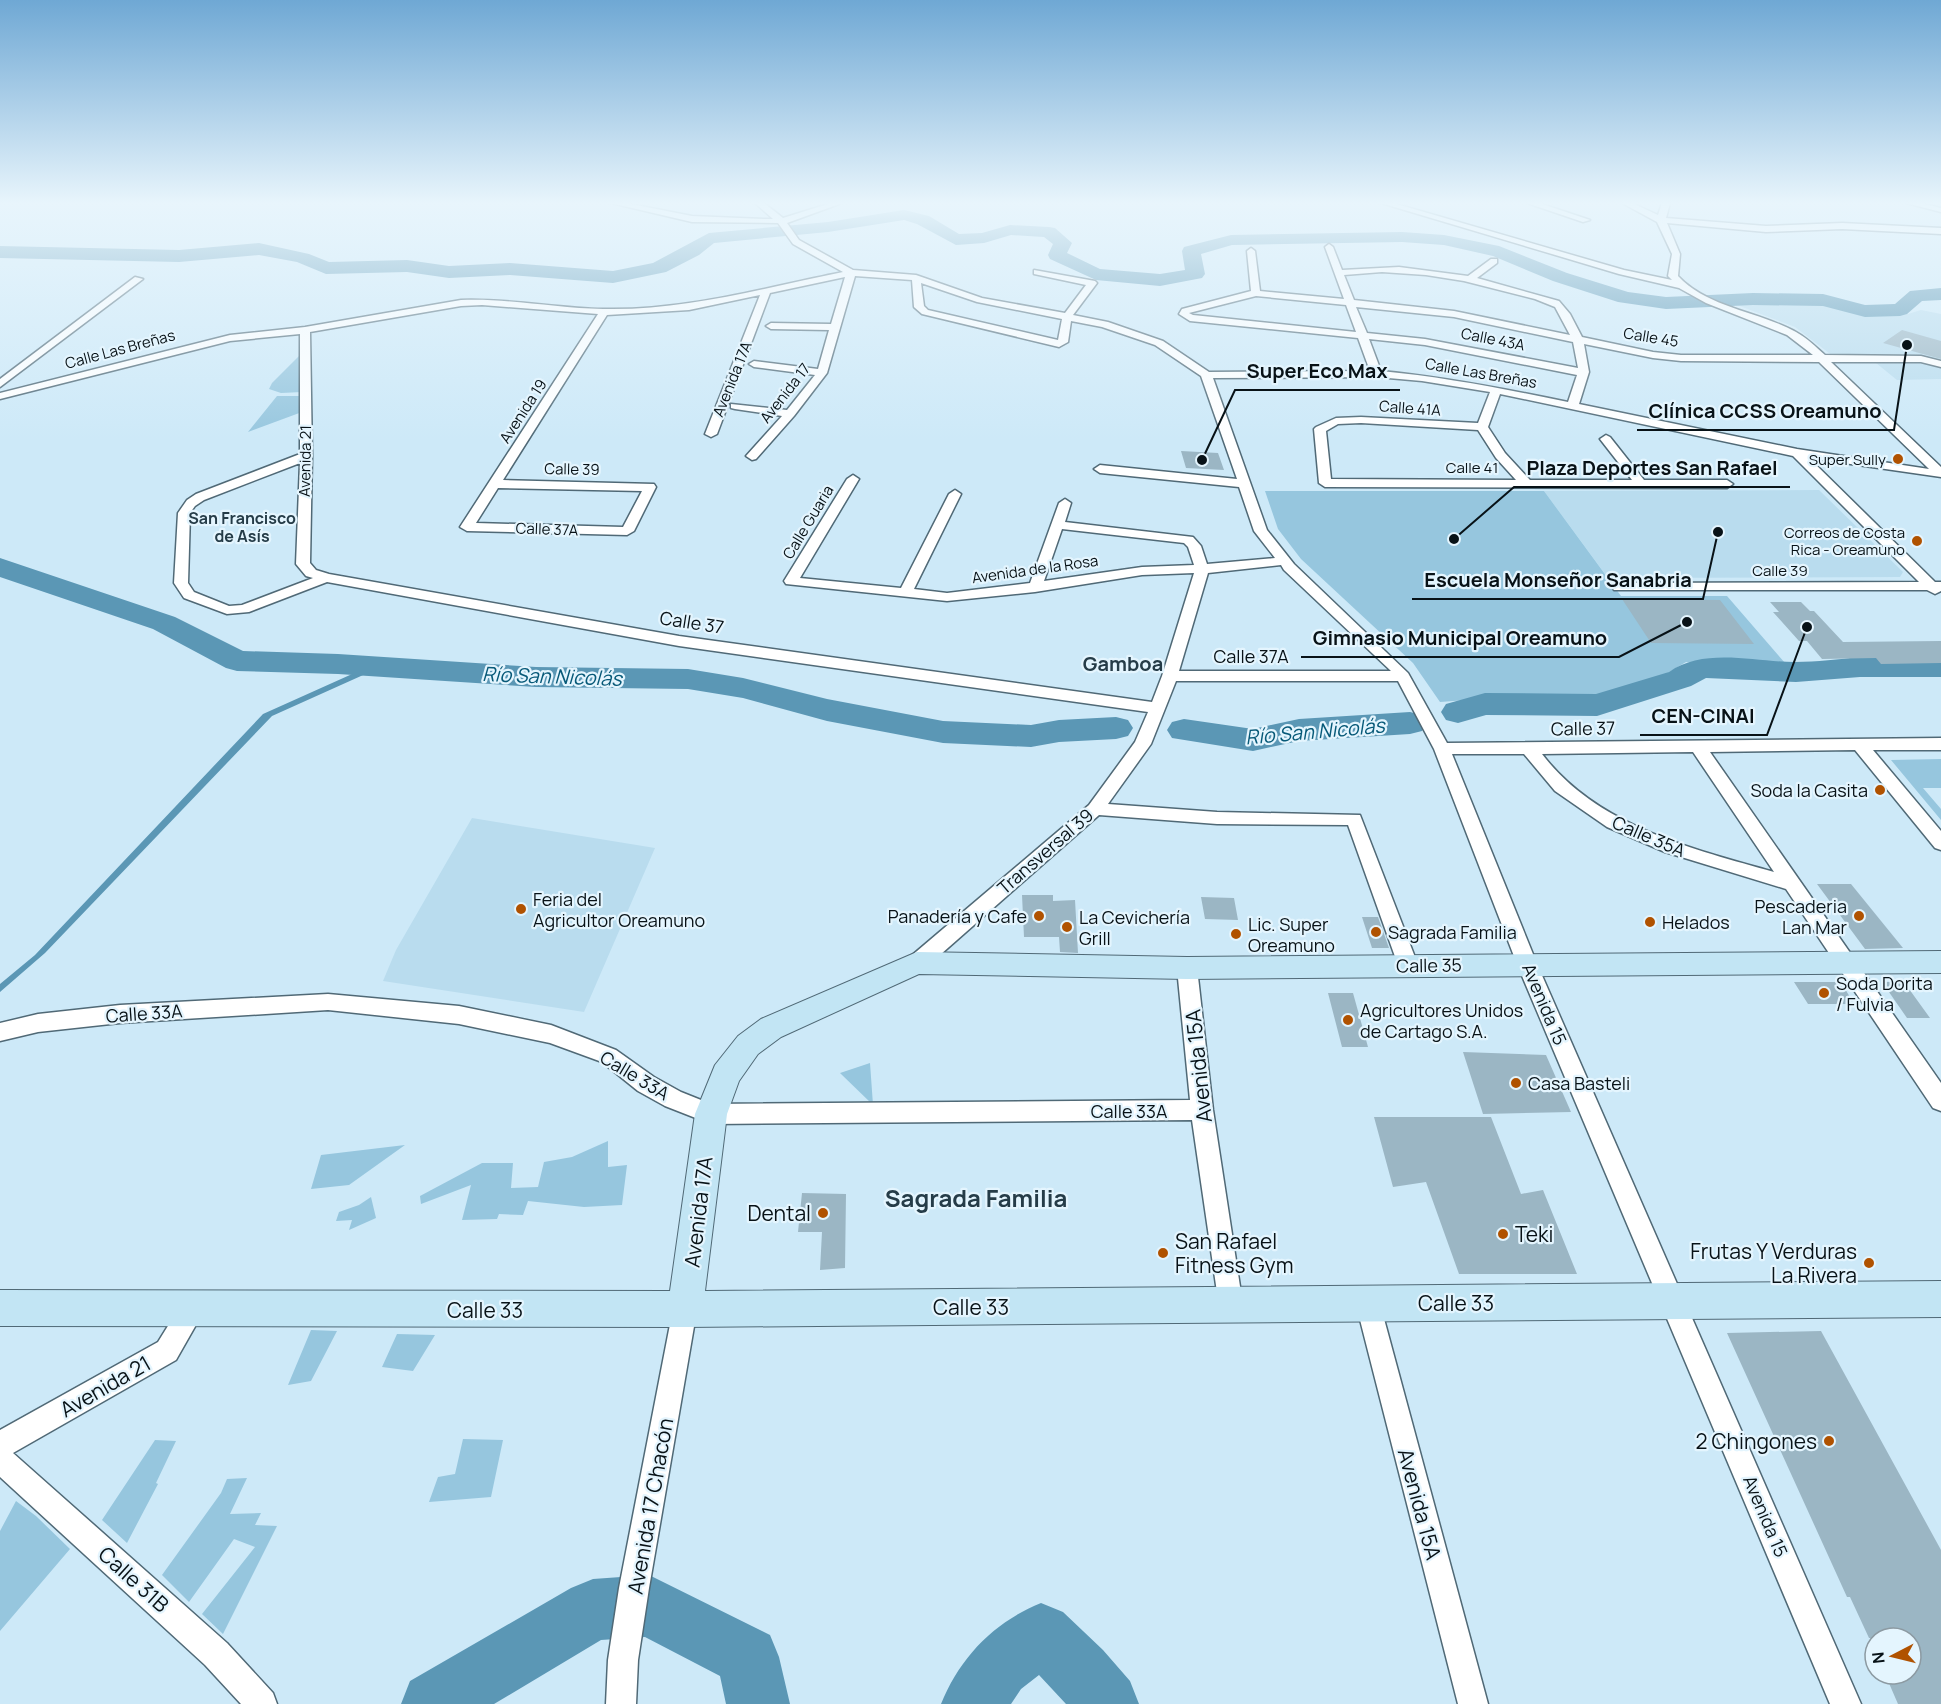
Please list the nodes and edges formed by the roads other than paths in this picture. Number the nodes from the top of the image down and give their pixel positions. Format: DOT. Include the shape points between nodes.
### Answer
graph roads {
  1 [pos="133,283"];
  2 [pos="806,283"];
  3 [pos="848,283"];
  4 [pos="916,283"];
  5 [pos="929,283"];
  6 [pos="1089,283"];
  7 [pos="1255,283"];
  8 [pos="1341,283"];
  9 [pos="1482,283"];
  10 [pos="1669,283"];
  11 [pos="1678,283"];
  12 [pos="1680,285"];
  13 [pos="766,291"];
  14 [pos="1256,293"];
  15 [pos="1349,303"];
  16 [pos="604,312"];
  17 [pos="1184,314"];
  18 [pos="1067,317"];
  19 [pos="771,326"];
  20 [pos="834,327"];
  21 [pos="305,330"];
  22 [pos="1361,336"];
  23 [pos="1578,338"];
  24 [pos="1825,360"];
  25 [pos="754,364"];
  26 [pos="1941,364"];
  27 [pos="1584,372"];
  28 [pos="822,373"];
  29 [pos="1377,374"];
  30 [pos="1206,375"];
  31 [pos="0,384"];
  32 [pos="1496,390"];
  33 [pos="0,396"];
  34 [pos="735,406"];
  35 [pos="1572,407"];
  36 [pos="790,414"];
  37 [pos="1482,428"];
  38 [pos="711,434"];
  39 [pos="1606,440"];
  40 [pos="1797,453"];
  41 [pos="306,456"];
  42 [pos="752,456"];
  43 [pos="1921,457"];
  44 [pos="1941,463"];
  45 [pos="1100,469"];
  46 [pos="1941,474"];
  47 [pos="853,479"];
  48 [pos="1325,483"];
  49 [pos="1526,483"];
  50 [pos="494,484"];
  51 [pos="1245,484"];
  52 [pos="1641,484"];
  53 [pos="1727,484"];
  54 [pos="955,495"];
  55 [pos="1065,502"];
  56 [pos="1057,525"];
  57 [pos="467,527"];
  58 [pos="627,531"];
  59 [pos="1283,561"];
  60 [pos="1202,569"];
  61 [pos="326,579"];
  62 [pos="791,581"];
  63 [pos="1619,587"];
  64 [pos="1035,588"];
  65 [pos="1938,589"];
  66 [pos="906,592"];
  67 [pos="1170,676"];
  68 [pos="1403,676"];
  69 [pos="1158,708"];
  70 [pos="1941,744"];
  71 [pos="1860,745"];
  72 [pos="1698,747"];
  73 [pos="1528,748"];
  74 [pos="1442,749"];
  75 [pos="1095,809"];
  76 [pos="1941,843"];
  77 [pos="1792,884"];
  78 [pos="1941,962"];
  79 [pos="916,963"];
  80 [pos="1846,963"];
  81 [pos="1527,964"];
  82 [pos="1408,965"];
  83 [pos="1187,968"];
  84 [pos="0,1032"];
  85 [pos="1941,1101"];
  86 [pos="1202,1110"];
  87 [pos="711,1114"];
  88 [pos="1941,1299"];
  89 [pos="1674,1302"];
  90 [pos="1368,1304"];
  91 [pos="1231,1306"];
  92 [pos="0,1308"];
  93 [pos="193,1309"];
  94 [pos="686,1309"];
  95 [pos="0,1445"];
  96 [pos="0,1459"];
  97 [pos="262,1704"];
  98 [pos="621,1704"];
  99 [pos="1473,1704"];
  100 [pos="1846,1704"];
  1 -- 31 [label="street"];
  2 -- 13 [label="street, Calle Las Breñas"];
  3 -- 20 [label="street, Avenida 17"];
  4 -- 18 [label="street" via="921,310 1059,344 1063,342"];
  5 -- 18 [label="street, Calle Las Breñas" via="972,298"];
  6 -- 18 [label="street"];
  7 -- 14 [label="street"];
  8 -- 15 [label="street"];
  9 -- 23 [label="street" via="1556,303"];
  10 -- 12 [label="street"];
  11 -- 12 [label="street"];
  12 -- 24 [label="street" via="1791,333"];
  13 -- 16 [label="street, Calle Las Breñas" via="689,307"];
  13 -- 38 [label="street, Avenida 17A"];
  14 -- 15 [label="street, Calle 45"];
  14 -- 17 [label="street, Calle 45"];
  15 -- 22 [label="street"];
  15 -- 23 [label="street, Calle 45" via="1454,314"];
  16 -- 21 [label="street, Calle Las Breñas" via="461,303"];
  16 -- 50 [label="street, Avenida 19"];
  17 -- 22 [label="street, Calle 43A" via="1190,318"];
  18 -- 30 [label="street, Calle Las Breñas" via="1104,324 1159,343"];
  19 -- 20 [label="street"];
  20 -- 28 [label="street, Avenida 17"];
  21 -- 33 [label="street, Calle Las Breñas" via="210,342"];
  21 -- 41 [label="street, Avenida 21"];
  22 -- 27 [label="street, Calle 43A" via="1470,349"];
  22 -- 29 [label="street"];
  23 -- 24 [label="street, Calle 45" via="1681,358"];
  23 -- 27 [label="street" via="1585,356"];
  24 -- 26 [label="street, Calle 45" via="1921,359"];
  24 -- 43 [label="street"];
  25 -- 28 [label="street"];
  27 -- 35 [label="street"];
  28 -- 36 [label="street, Avenida 17"];
  29 -- 30 [label="street, Calle Las Breñas"];
  29 -- 32 [label="street, Calle Las Breñas"];
  30 -- 51 [label="street, Avenida 15"];
  32 -- 35 [label="street, Calle Las Breñas"];
  32 -- 37 [label="street"];
  34 -- 36 [label="street"];
  35 -- 40 [label="street, Calle Las Breñas"];
  36 -- 42 [label="street, Avenida 17"];
  37 -- 48 [label="street, Calle 41A" via="1336,421 1320,429"];
  37 -- 49 [label="street"];
  39 -- 52 [label="street"];
  40 -- 46 [label="street, Calle Las Breñas"];
  40 -- 65 [label="street"];
  41 -- 61 [label="street, Avenida 21" via="303,564 311,573"];
  41 -- 61 [label="street" via="191,503 184,513 181,583 189,595 227,610 244,609"];
  43 -- 44 [label="street"];
  43 -- 46 [label="street"];
  45 -- 51 [label="street"];
  47 -- 62 [label="street, Calle Guaria"];
  48 -- 49 [label="street, Calle 41"];
  49 -- 52 [label="street, Calle 41"];
  50 -- 57 [label="street, Avenida 19"];
  50 -- 58 [label="street, Calle 39" via="650,487"];
  51 -- 59 [label="street, Avenida 15" via="1261,531"];
  52 -- 53 [label="street, Calle 41"];
  54 -- 66 [label="street"];
  55 -- 56 [label="street"];
  56 -- 60 [label="street" via="1188,540"];
  56 -- 64 [label="street"];
  57 -- 58 [label="street, Calle 37A"];
  59 -- 60 [label="street, Avenida de la Rosa"];
  59 -- 68 [label="street, Avenida 15"];
  60 -- 64 [label="street, Avenida de la Rosa" via="1142,571"];
  60 -- 67 [label="street, Transversal 39"];
  61 -- 69 [label="street, Calle 37" via="679,641"];
  62 -- 66 [label="street, Avenida de la Rosa"];
  63 -- 65 [label="street, Calle 39"];
  64 -- 66 [label="street, Avenida de la Rosa" via="947,597"];
  67 -- 68 [label="street, Calle 37A"];
  67 -- 69 [label="street, Transversal 39"];
  68 -- 74 [label="street, Avenida 15"];
  69 -- 75 [label="street, Transversal 39" via="1143,744"];
  70 -- 71 [label="street, Calle 37"];
  71 -- 72 [label="street, Calle 37"];
  71 -- 76 [label="street"];
  72 -- 73 [label="street, Calle 37"];
  72 -- 77 [label="street"];
  73 -- 74 [label="street, Calle 37"];
  73 -- 77 [label="street, Calle 35A" via="1560,786 1604,817 1651,839"];
  74 -- 81 [label="street, Avenida 15"];
  75 -- 79 [label="street, Transversal 39"];
  75 -- 82 [label="street" via="1217,818 1354,819"];
  77 -- 80 [label="street"];
  78 -- 80 [label="main road, Calle 35"];
  79 -- 83 [label="main road, Calle 35"];
  79 -- 87 [label="main road, Transversal 39" via="771,1028 748,1045 726,1074"];
  80 -- 81 [label="main road, Calle 35"];
  80 -- 85 [label="street"];
  81 -- 82 [label="main road, Calle 35"];
  81 -- 89 [label="street, Avenida 15"];
  82 -- 83 [label="main road, Calle 35"];
  83 -- 86 [label="street, Avenida 15A"];
  84 -- 87 [label="street, Calle 33A" via="38,1023 120,1014 328,1002 459,1015 551,1034 609,1056 646,1084"];
  86 -- 87 [label="street, Calle 33A"];
  86 -- 91 [label="street, Avenida 15A"];
  87 -- 94 [label="main road, Avenida 17A"];
  88 -- 89 [label="main road, Calle 33"];
  89 -- 90 [label="main road, Calle 33"];
  89 -- 100 [label="street, Avenida 15"];
  90 -- 91 [label="main road, Calle 33"];
  90 -- 99 [label="street, Avenida 15A"];
  91 -- 94 [label="main road, Calle 33"];
  92 -- 93 [label="main road, Calle 33"];
  93 -- 94 [label="main road, Calle 33"];
  93 -- 95 [label="street, Avenida 21" via="167,1350"];
  94 -- 98 [label="street, Avenida 17 Chacón" via="634,1588"];
  96 -- 97 [label="street, Calle 31B" via="216,1654"];
}
